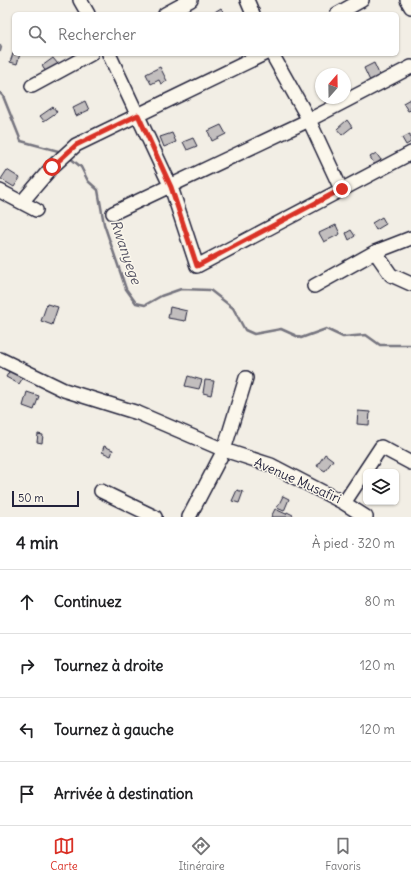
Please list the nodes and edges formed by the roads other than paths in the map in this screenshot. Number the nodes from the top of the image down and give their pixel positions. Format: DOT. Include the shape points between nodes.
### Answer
graph roads {
  1 [pos="80,0"];
  2 [pos="191,0"];
  3 [pos="247,0"];
  4 [pos="362,0"];
  5 [pos="407,0"];
  6 [pos="411,7"];
  7 [pos="167,8"];
  8 [pos="87,12"];
  9 [pos="252,12"];
  10 [pos="341,12"];
  11 [pos="87,56"];
  12 [pos="110,56"];
  13 [pos="260,56"];
  14 [pos="273,56"];
  15 [pos="411,67"];
  16 [pos="32,86"];
  17 [pos="138,115"];
  18 [pos="309,120"];
  19 [pos="411,153"];
  20 [pos="171,187"];
  21 [pos="342,189"];
  22 [pos="1,195"];
  23 [pos="22,202"];
  24 [pos="36,210"];
  25 [pos="113,213"];
  26 [pos="411,238"];
  27 [pos="375,252"];
  28 [pos="411,284"];
  29 [pos="314,286"];
  30 [pos="0,359"];
  31 [pos="246,378"];
  32 [pos="224,450"];
  33 [pos="411,463"];
  34 [pos="101,491"];
  35 [pos="344,503"];
  36 [pos="155,517"];
  37 [pos="189,517"];
  38 [pos="366,517"];
  1 -- 8 [label="street"];
  2 -- 7 [label="street"];
  3 -- 9 [label="street"];
  4 -- 10 [label="street"];
  5 -- 6 [label="street"];
  11 -- 16 [label="street"];
  12 -- 17 [label="street"];
  13 -- 17 [label="street"];
  14 -- 18 [label="street"];
  15 -- 18 [label="street"];
  17 -- 20 [label="street"];
  17 -- 23 [label="street" via="76,145 52,167"];
  18 -- 20 [label="street"];
  18 -- 21 [label="street"];
  19 -- 21 [label="street"];
  20 -- 21 [label="street" via="197,266"];
  20 -- 25 [label="street"];
  22 -- 23 [label="street"];
  23 -- 24 [label="street"];
  26 -- 27 [label="street"];
  27 -- 28 [label="street" via="391,276"];
  27 -- 29 [label="street"];
  30 -- 32 [label="street, Avenue Musafiri" via="64,390 138,413"];
  31 -- 32 [label="street"];
  32 -- 35 [label="street, Avenue Musafiri" via="272,465"];
  32 -- 37 [label="street"];
  33 -- 35 [label="street, Avenue Musafiri" via="381,448"];
  34 -- 36 [label="street"];
  35 -- 38 [label="street"];
}
